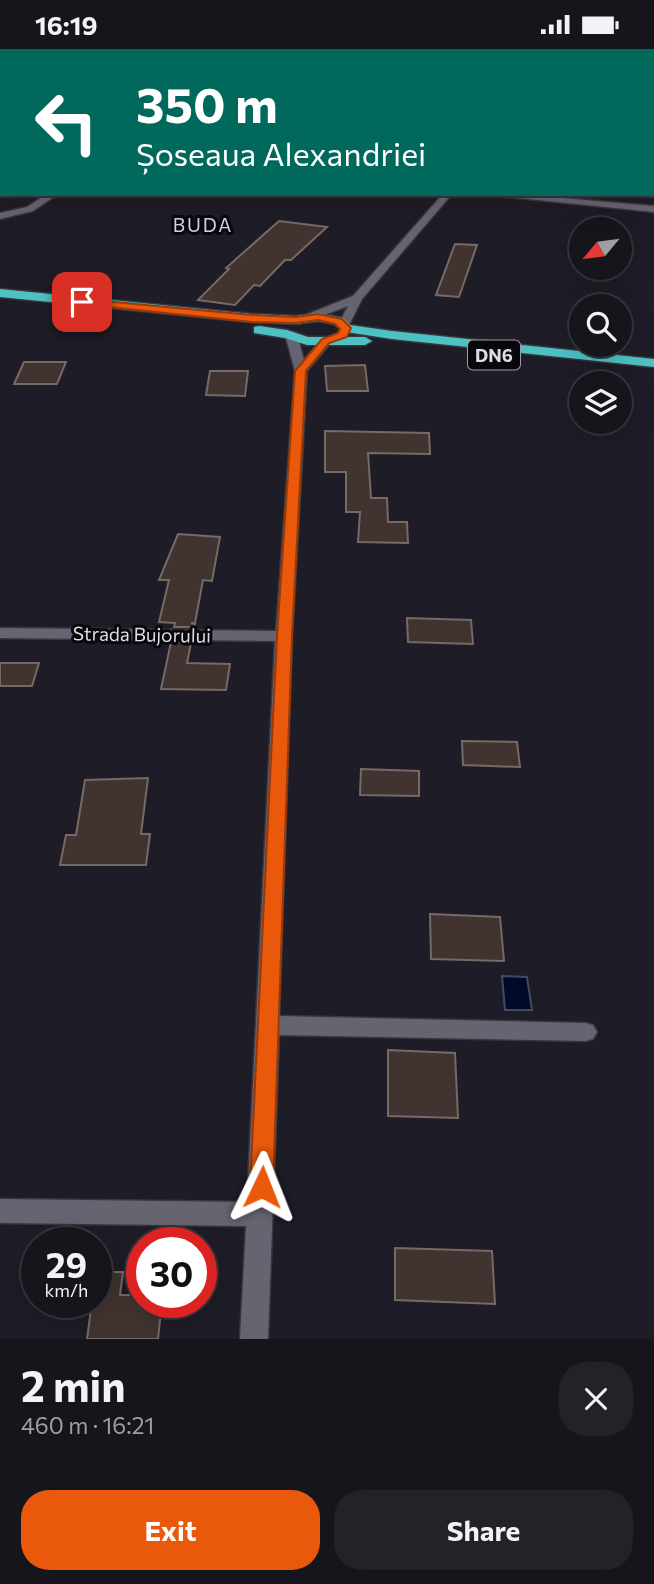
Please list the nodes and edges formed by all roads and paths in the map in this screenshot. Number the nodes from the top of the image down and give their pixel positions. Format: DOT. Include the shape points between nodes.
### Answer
graph roads {
  1 [pos="51,196"];
  2 [pos="446,196"];
  3 [pos="505,196"];
  4 [pos="654,209"];
  5 [pos="0,216"];
  6 [pos="0,293"];
  7 [pos="357,298"];
  8 [pos="0,300"];
  9 [pos="302,319"];
  10 [pos="345,327"];
  11 [pos="290,336"];
  12 [pos="330,340"];
  13 [pos="654,363"];
  14 [pos="301,371"];
  15 [pos="654,372"];
  16 [pos="0,632"];
  17 [pos="284,636"];
  18 [pos="268,1025"];
  19 [pos="585,1032"];
  20 [pos="0,1211"];
  21 [pos="261,1214"];
  22 [pos="254,1339"];
  1 -- 5 [label="street" via="30,209"];
  2 -- 7 [label="street"];
  3 -- 4 [label="street"];
  6 -- 9 [label="highway, DN6" via="201,314"];
  7 -- 9 [label="street"];
  7 -- 10 [label="street"];
  8 -- 11 [label="highway, DN6"];
  9 -- 10 [label="highway, DN6" via="329,319"];
  9 -- 11 [label="highway" via="286,327"];
  10 -- 12 [label="highway" via="343,335"];
  10 -- 13 [label="highway, DN6"];
  11 -- 12 [label="highway, DN6"];
  11 -- 14 [label="street"];
  12 -- 14 [label="street"];
  12 -- 15 [label="highway, DN6"];
  14 -- 17 [label="street"];
  16 -- 17 [label="street, Strada Bujorului"];
  17 -- 18 [label="street"];
  18 -- 19 [label="street"];
  18 -- 21 [label="street"];
  20 -- 21 [label="street"];
  21 -- 22 [label="street"];
}
